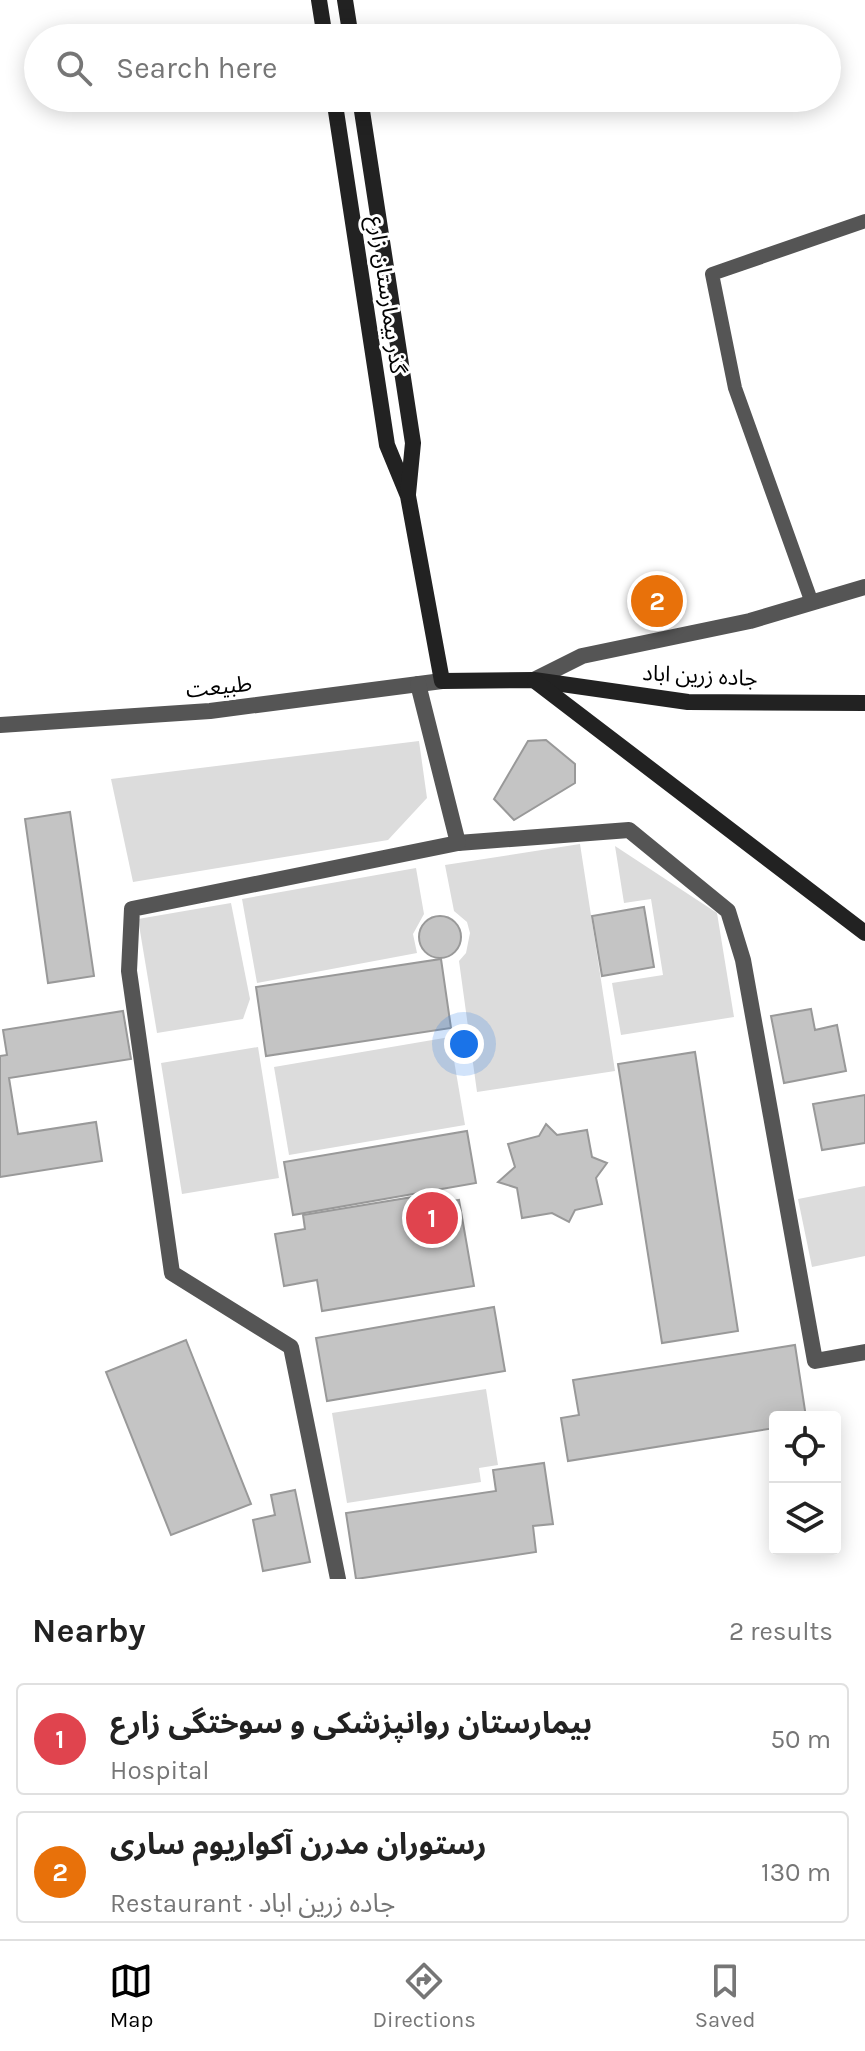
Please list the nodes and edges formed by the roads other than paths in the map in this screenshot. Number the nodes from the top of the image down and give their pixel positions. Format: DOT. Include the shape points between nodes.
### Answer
graph roads {
  1 [pos="319,0"];
  2 [pos="345,0"];
  3 [pos="323,24"];
  4 [pos="349,24"];
  5 [pos="336,112"];
  6 [pos="362,112"];
  7 [pos="865,221"];
  8 [pos="408,496"];
  9 [pos="865,587"];
  10 [pos="812,603"];
  11 [pos="534,680"];
  12 [pos="442,681"];
  13 [pos="418,684"];
  14 [pos="865,703"];
  15 [pos="0,725"];
  16 [pos="458,843"];
  17 [pos="865,933"];
  18 [pos="865,1352"];
  19 [pos="338,1579"];
  1 -- 3 [label="street"];
  2 -- 4 [label="street"];
  5 -- 8 [label="street, گذر بیمارستان زارع" via="387,445"];
  6 -- 8 [label="street, گذر بیمارستان زارع" via="413,443"];
  7 -- 10 [label="lane" via="712,274 735,388"];
  8 -- 12 [label="street, گذر بیمارستان زارع"];
  9 -- 10 [label="street"];
  10 -- 11 [label="street" via="582,656"];
  11 -- 12 [label="street, جاده زرین اباد"];
  11 -- 14 [label="street, جاده زرین اباد" via="688,702"];
  11 -- 17 [label="street"];
  12 -- 13 [label="street, طبیعت"];
  13 -- 15 [label="street, طبیعت" via="210,711"];
  13 -- 16 [label="street"];
  16 -- 18 [label="street" via="629,830 728,911 743,960 815,1361"];
  16 -- 19 [label="street" via="132,909 129,971 172,1273 291,1347"];
}
